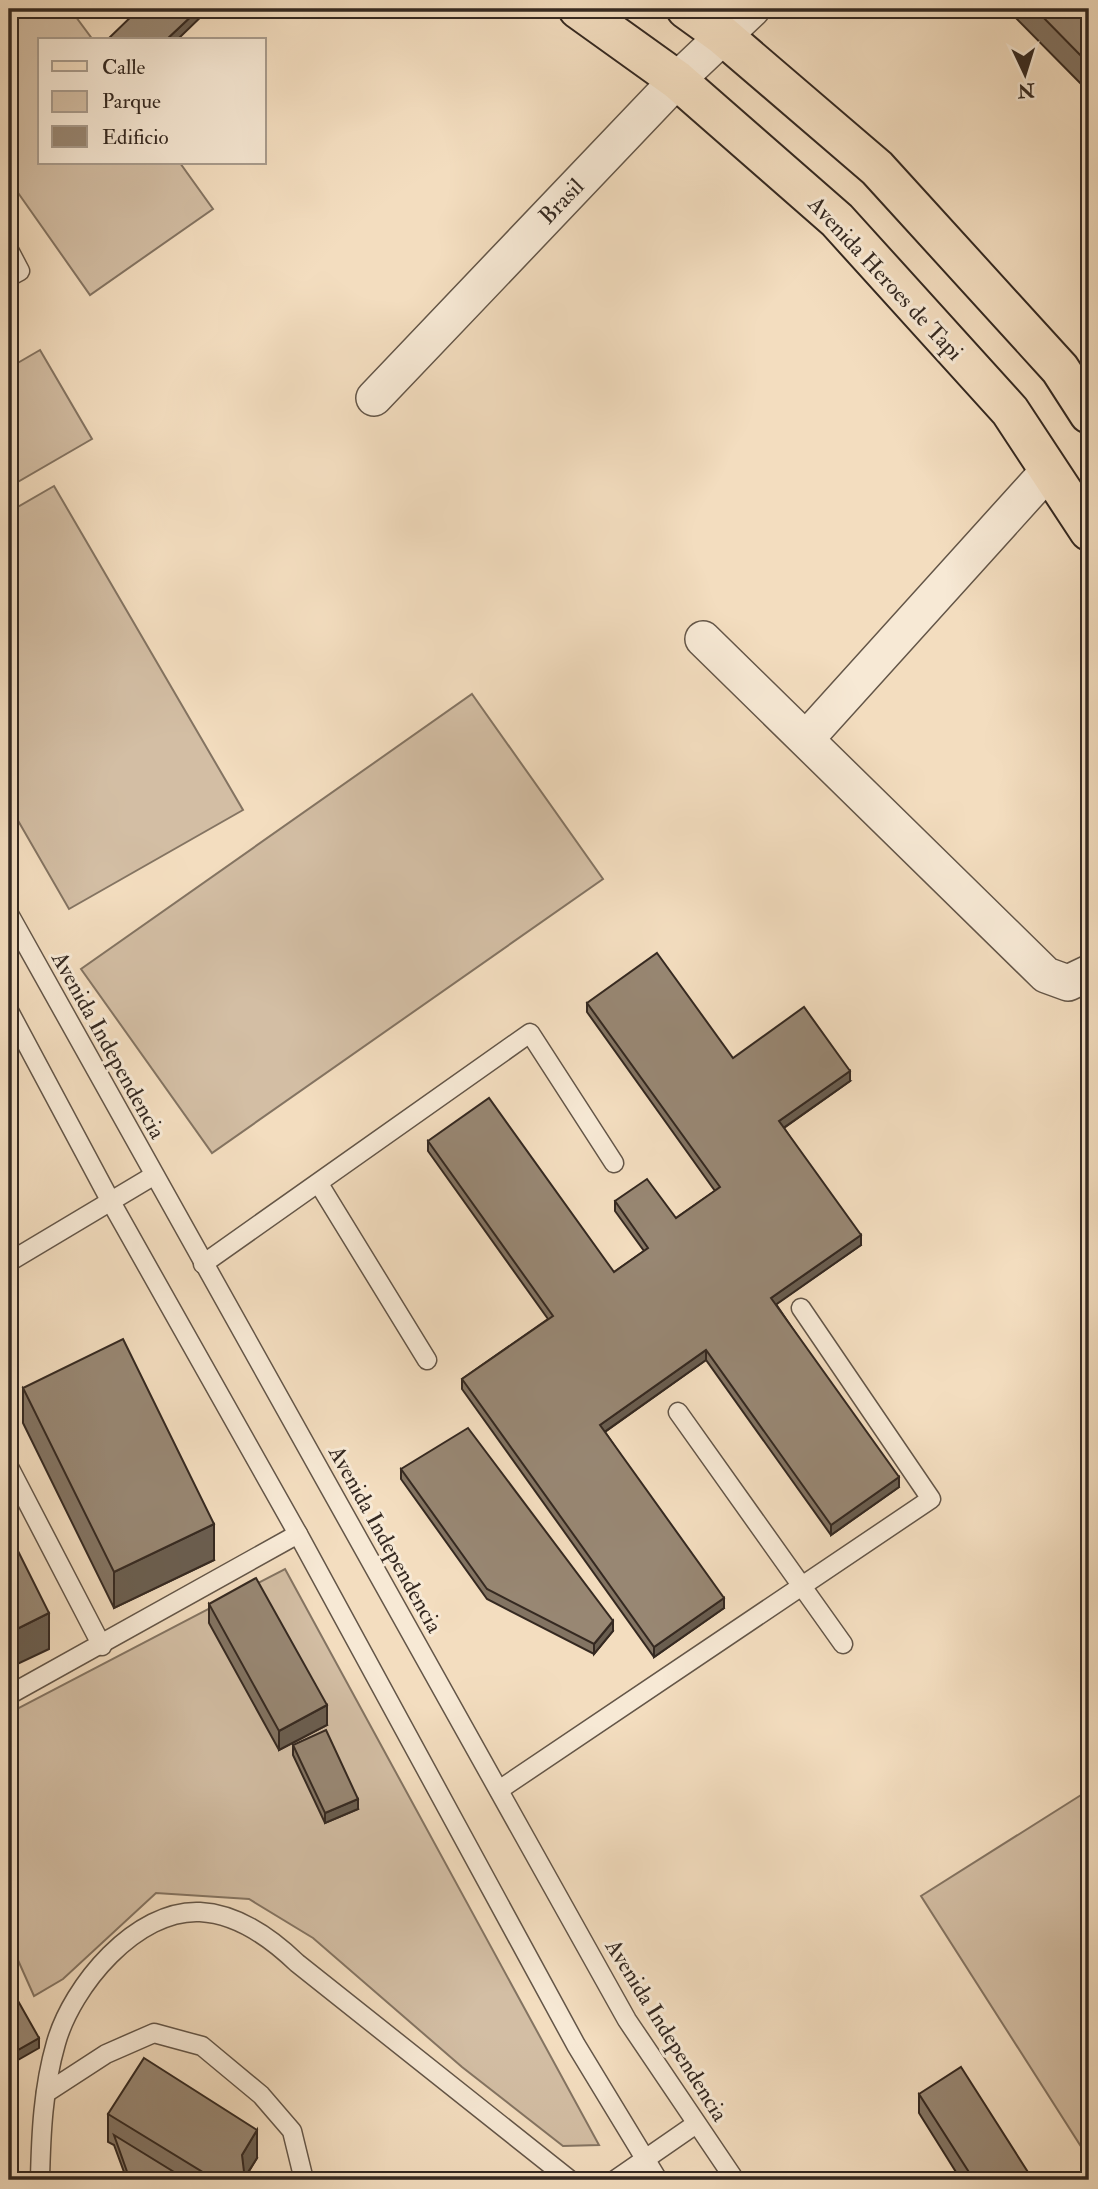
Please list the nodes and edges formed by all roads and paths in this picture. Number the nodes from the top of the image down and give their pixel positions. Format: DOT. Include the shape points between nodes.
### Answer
graph roads {
  1 [pos="578,9"];
  2 [pos="686,9"];
  3 [pos="752,9"];
  4 [pos="722,35"];
  5 [pos="677,80"];
  6 [pos="9,250"];
  7 [pos="9,277"];
  8 [pos="374,398"];
  9 [pos="1089,414"];
  10 [pos="1049,470"];
  11 [pos="1089,531"];
  12 [pos="704,639"];
  13 [pos="806,739"];
  14 [pos="9,914"];
  15 [pos="1089,974"];
  16 [pos="9,1011"];
  17 [pos="614,1163"];
  18 [pos="153,1176"];
  19 [pos="318,1184"];
  20 [pos="111,1202"];
  21 [pos="9,1262"];
  22 [pos="203,1264"];
  23 [pos="801,1308"];
  24 [pos="427,1360"];
  25 [pos="678,1412"];
  26 [pos="9,1467"];
  27 [pos="298,1534"];
  28 [pos="800,1586"];
  29 [pos="843,1644"];
  30 [pos="102,1646"];
  31 [pos="9,1695"];
  32 [pos="499,1790"];
  33 [pos="46,2093"];
  34 [pos="696,2124"];
  35 [pos="643,2159"];
  36 [pos="40,2180"];
  37 [pos="304,2180"];
  38 [pos="570,2180"];
  39 [pos="615,2180"];
  40 [pos="658,2180"];
  41 [pos="735,2180"];
  1 -- 5 [label="main road, Avenida Heroes de Tapi"];
  2 -- 4 [label="main road"];
  3 -- 4 [label="street, Brasil"];
  4 -- 5 [label="street, Brasil"];
  4 -- 9 [label="main road" via="877,168 1060,369"];
  5 -- 8 [label="street, Brasil"];
  5 -- 10 [label="main road, Avenida Heroes de Tapi" via="837,220 1010,411"];
  6 -- 7 [label="lane" via="20,271"];
  10 -- 11 [label="main road, Avenida Heroes de Tapi"];
  10 -- 13 [label="street"];
  12 -- 13 [label="street"];
  13 -- 15 [label="street" via="1046,975 1068,982"];
  14 -- 18 [label="lane, Avenida Independencia"];
  16 -- 20 [label="lane"];
  17 -- 19 [label="lane" via="530,1033"];
  18 -- 20 [label="lane"];
  18 -- 22 [label="lane, Avenida Independencia"];
  19 -- 22 [label="lane"];
  19 -- 24 [label="lane"];
  20 -- 21 [label="lane"];
  20 -- 27 [label="lane"];
  22 -- 32 [label="lane, Avenida Independencia"];
  23 -- 28 [label="lane" via="931,1499"];
  25 -- 28 [label="lane"];
  26 -- 30 [label="lane"];
  27 -- 30 [label="lane"];
  27 -- 35 [label="lane" via="576,2045"];
  28 -- 29 [label="lane"];
  28 -- 32 [label="lane"];
  30 -- 31 [label="lane"];
  32 -- 34 [label="lane, Avenida Independencia" via="627,2020"];
  33 -- 36 [label="lane"];
  33 -- 37 [label="lane" via="106,2054 154,2033 202,2046 261,2095 292,2130"];
  33 -- 38 [label="lane" via="56,2041 88,1977 153,1921 200,1912 238,1921 274,1940"];
  34 -- 35 [label="lane"];
  34 -- 41 [label="lane, Avenida Independencia"];
  35 -- 39 [label="lane"];
  35 -- 40 [label="lane"];
}
